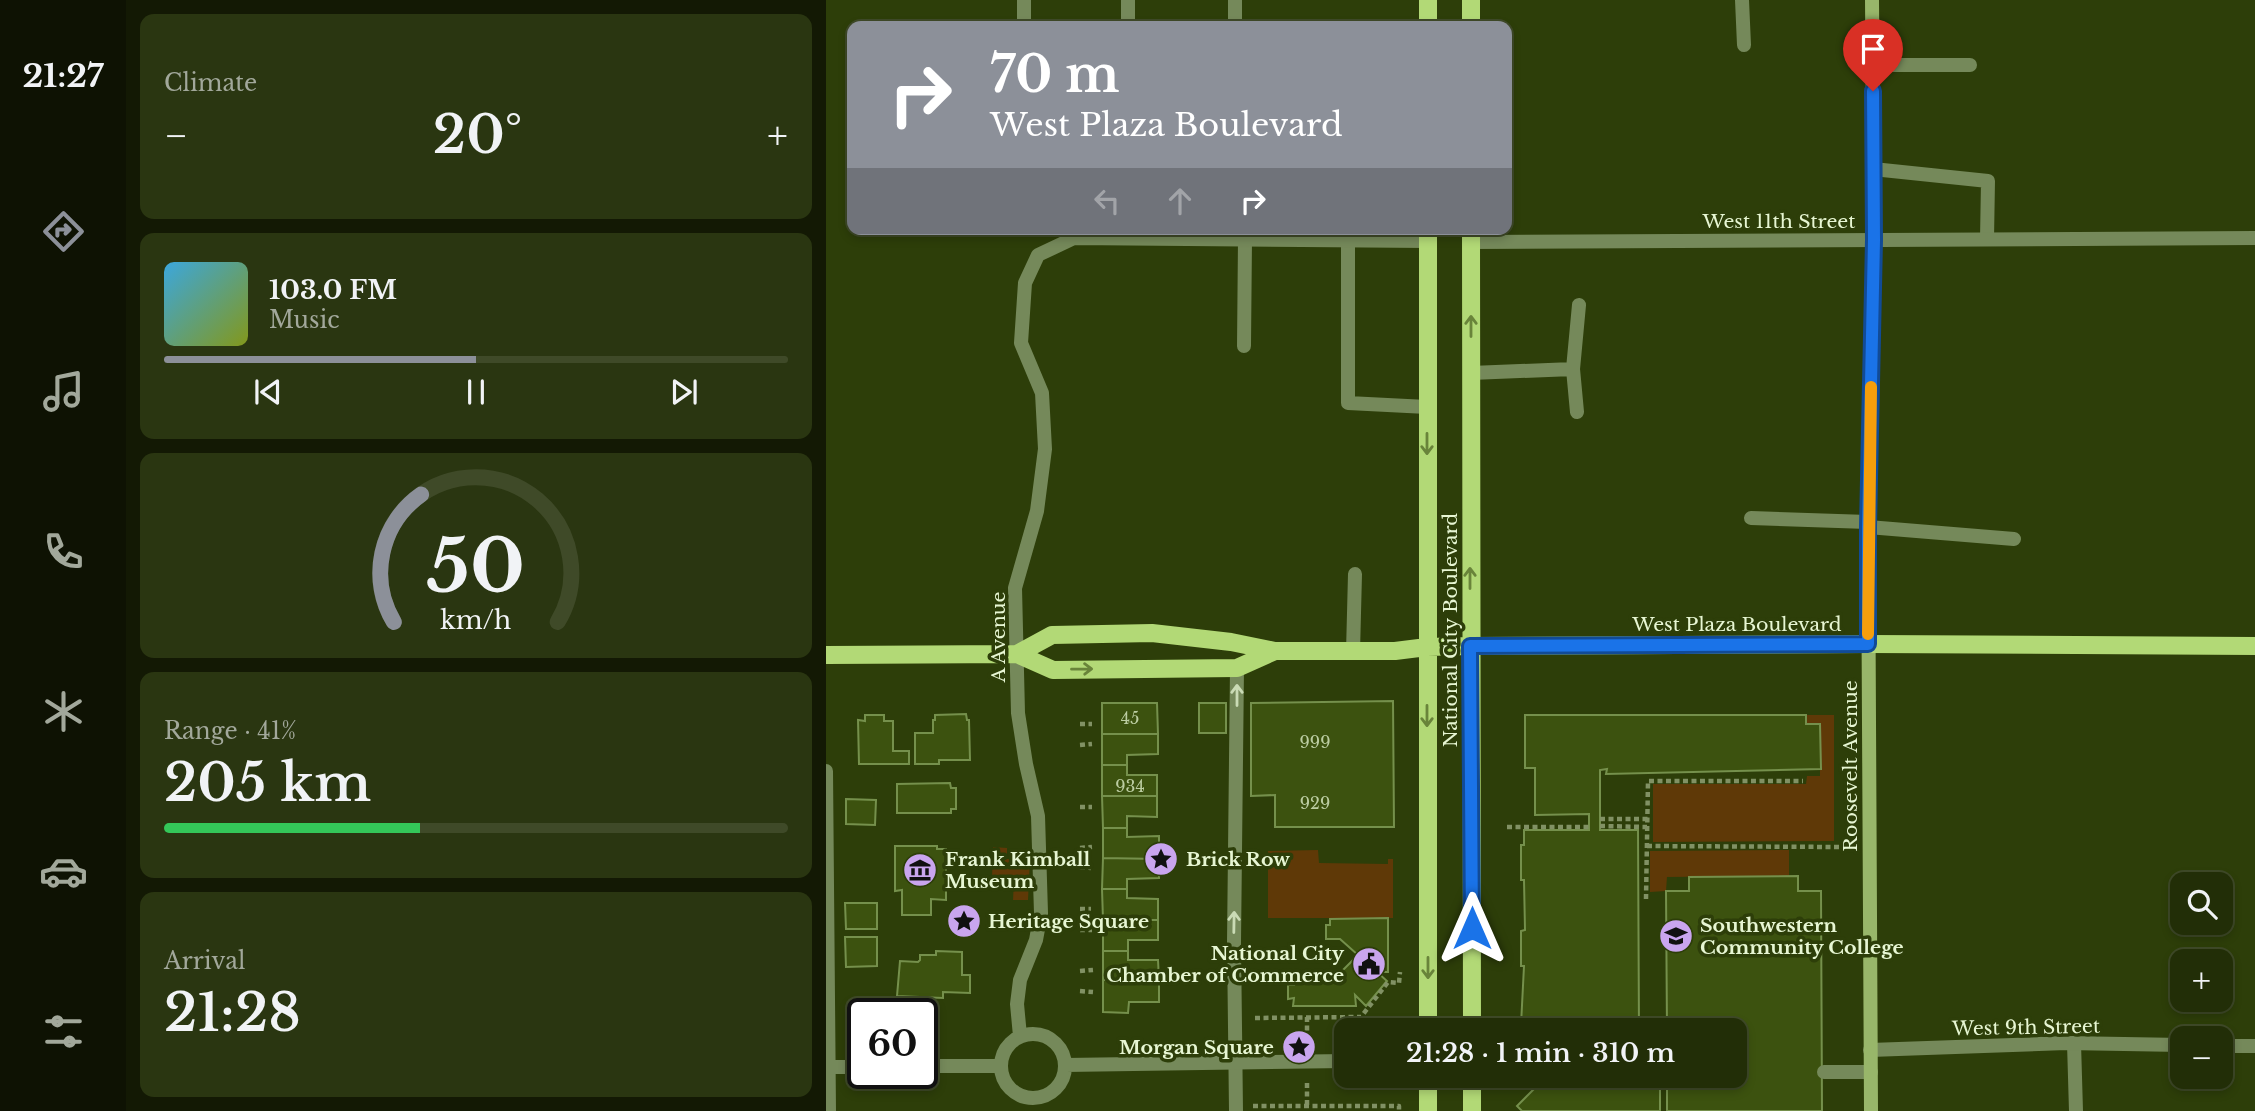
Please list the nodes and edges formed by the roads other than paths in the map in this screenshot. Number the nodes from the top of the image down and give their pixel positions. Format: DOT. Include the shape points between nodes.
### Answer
graph roads {
  1 [pos="1024,0"];
  2 [pos="1128,0"];
  3 [pos="1235,0"];
  4 [pos="1428,0"];
  5 [pos="1471,0"];
  6 [pos="1742,0"];
  7 [pos="1872,0"];
  8 [pos="1024,21"];
  9 [pos="1128,21"];
  10 [pos="1235,21"];
  11 [pos="1428,21"];
  12 [pos="1471,21"];
  13 [pos="1744,45"];
  14 [pos="1873,65"];
  15 [pos="1970,65"];
  16 [pos="1873,169"];
  17 [pos="1069,235"];
  18 [pos="1427,235"];
  19 [pos="1471,235"];
  20 [pos="1235,236"];
  21 [pos="1074,238"];
  22 [pos="2255,238"];
  23 [pos="1987,239"];
  24 [pos="1348,240"];
  25 [pos="1874,240"];
  26 [pos="1579,305"];
  27 [pos="1244,346"];
  28 [pos="1573,369"];
  29 [pos="1471,373"];
  30 [pos="1427,407"];
  31 [pos="1577,412"];
  32 [pos="1751,518"];
  33 [pos="1868,524"];
  34 [pos="2014,539"];
  35 [pos="1355,574"];
  36 [pos="1868,644"];
  37 [pos="1470,646"];
  38 [pos="2255,646"];
  39 [pos="1427,647"];
  40 [pos="1275,651"];
  41 [pos="1353,652"];
  42 [pos="1017,654"];
  43 [pos="826,655"];
  44 [pos="1237,668"];
  45 [pos="826,771"];
  46 [pos="827,942"];
  47 [pos="1428,1018"];
  48 [pos="1472,1018"];
  49 [pos="1020,1036"];
  50 [pos="2074,1043"];
  51 [pos="2170,1045"];
  52 [pos="2233,1046"];
  53 [pos="2255,1046"];
  54 [pos="1870,1050"];
  55 [pos="1334,1061"];
  56 [pos="1235,1064"];
  57 [pos="1065,1065"];
  58 [pos="938,1066"];
  59 [pos="1000,1066"];
  60 [pos="828,1067"];
  61 [pos="847,1067"];
  62 [pos="1824,1072"];
  63 [pos="1871,1072"];
  64 [pos="1428,1088"];
  65 [pos="1472,1088"];
  66 [pos="1032,1105"];
  67 [pos="829,1111"];
  68 [pos="1236,1111"];
  69 [pos="1428,1111"];
  70 [pos="1472,1111"];
  71 [pos="1871,1111"];
  72 [pos="2076,1111"];
  1 -- 8 [label="street"];
  2 -- 9 [label="street"];
  3 -- 10 [label="street"];
  4 -- 11 [label="main road"];
  5 -- 12 [label="main road"];
  6 -- 13 [label="street"];
  7 -- 14 [label="street, Roosevelt Avenue"];
  14 -- 15 [label="street"];
  14 -- 16 [label="street, Roosevelt Avenue"];
  16 -- 23 [label="street" via="1988,181"];
  16 -- 25 [label="street, Roosevelt Avenue"];
  17 -- 21 [label="street"];
  18 -- 24 [label="street"];
  18 -- 30 [label="main road, National City Boulevard"];
  19 -- 25 [label="street, West 11th Street"];
  29 -- 19 [label="main road, National City Boulevard, one-way"];
  20 -- 21 [label="street"];
  20 -- 24 [label="street"];
  20 -- 27 [label="street"];
  21 -- 42 [label="street, A Avenue" via="1038,255 1025,284 1021,344 1042,393 1045,449 1037,511 1015,588"];
  22 -- 23 [label="street, West 11th Street"];
  23 -- 25 [label="street, West 11th Street"];
  24 -- 30 [label="street" via="1348,403"];
  25 -- 33 [label="street, Roosevelt Avenue"];
  26 -- 28 [label="street"];
  28 -- 29 [label="street"];
  28 -- 31 [label="street"];
  37 -- 29 [label="main road, National City Boulevard, one-way"];
  30 -- 39 [label="main road, National City Boulevard, one-way"];
  32 -- 33 [label="street"];
  33 -- 34 [label="street"];
  33 -- 36 [label="street, Roosevelt Avenue"];
  35 -- 41 [label="street"];
  36 -- 37 [label="main road, West Plaza Boulevard"];
  36 -- 38 [label="main road, West Plaza Boulevard"];
  36 -- 54 [label="street, Roosevelt Avenue"];
  37 -- 39 [label="main road, West Plaza Boulevard"];
  37 -- 48 [label="main road, National City Boulevard"];
  39 -- 41 [label="main road, West Plaza Boulevard"];
  39 -- 47 [label="main road, National City Boulevard, one-way"];
  40 -- 41 [label="main road, West Plaza Boulevard"];
  40 -- 42 [label="main road" via="1152,633 1052,635"];
  40 -- 44 [label="main road"];
  42 -- 43 [label="main road"];
  42 -- 44 [label="main road, one-way" via="1053,670"];
  42 -- 49 [label="street, A Avenue" via="1018,713 1038,816 1041,913 1020,980"];
  56 -- 44 [label="street, one-way"];
  45 -- 46 [label="street"];
  46 -- 60 [label="street"];
  49 -- 57 [label="street" via="1050,1039"];
  49 -- 59 [label="street" via="1006,1048"];
  50 -- 51 [label="street, West 9th Street"];
  50 -- 54 [label="street, West 9th Street"];
  50 -- 72 [label="street"];
  52 -- 53 [label="street"];
  54 -- 63 [label="street, Roosevelt Avenue"];
  55 -- 56 [label="street"];
  56 -- 57 [label="street"];
  56 -- 68 [label="street"];
  57 -- 66 [label="street" via="1059,1085"];
  58 -- 59 [label="street"];
  59 -- 66 [label="street" via="1013,1091"];
  60 -- 61 [label="street"];
  60 -- 67 [label="street"];
  62 -- 63 [label="street"];
  63 -- 71 [label="street, Roosevelt Avenue"];
  64 -- 69 [label="main road"];
  65 -- 70 [label="main road"];
}
